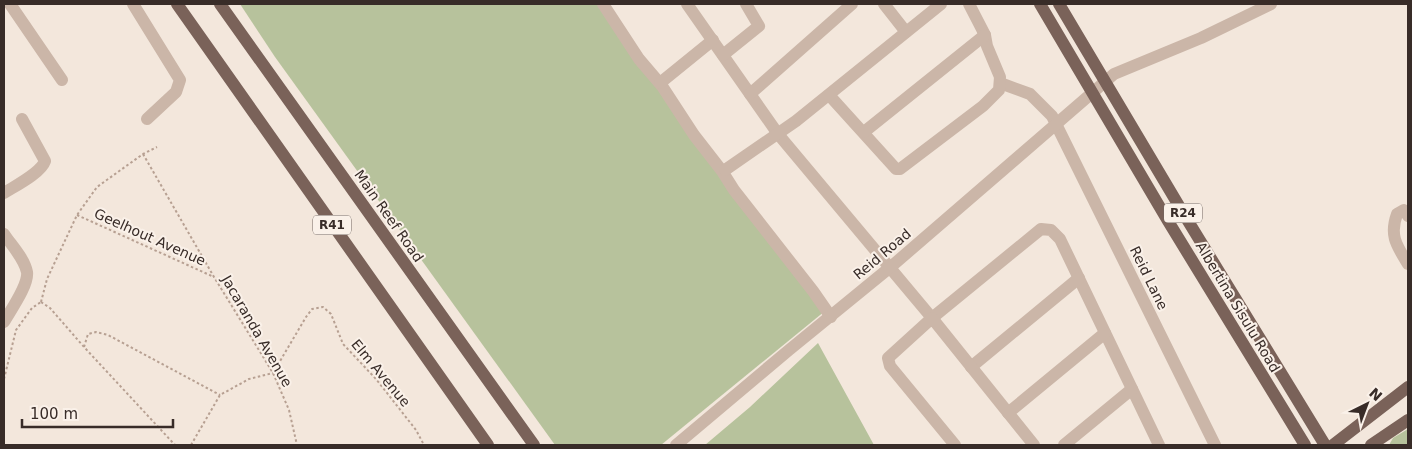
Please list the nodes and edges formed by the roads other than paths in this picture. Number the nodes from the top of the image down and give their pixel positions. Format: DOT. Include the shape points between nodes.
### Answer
graph roads {
  1 [pos="10,4"];
  2 [pos="134,4"];
  3 [pos="177,4"];
  4 [pos="220,4"];
  5 [pos="603,4"];
  6 [pos="687,4"];
  7 [pos="746,4"];
  8 [pos="852,4"];
  9 [pos="884,4"];
  10 [pos="941,4"];
  11 [pos="969,4"];
  12 [pos="1040,4"];
  13 [pos="1059,4"];
  14 [pos="1271,4"];
  15 [pos="839,8"];
  16 [pos="906,32"];
  17 [pos="986,34"];
  18 [pos="713,40"];
  19 [pos="723,55"];
  20 [pos="62,80"];
  21 [pos="660,83"];
  22 [pos="1000,83"];
  23 [pos="1106,83"];
  24 [pos="750,94"];
  25 [pos="1093,94"];
  26 [pos="829,95"];
  27 [pos="22,119"];
  28 [pos="146,120"];
  29 [pos="1056,124"];
  30 [pos="864,132"];
  31 [pos="778,134"];
  32 [pos="725,170"];
  33 [pos="4,194"];
  34 [pos="1408,216"];
  35 [pos="4,234"];
  36 [pos="1408,264"];
  37 [pos="889,269"];
  38 [pos="1079,278"];
  39 [pos="831,317"];
  40 [pos="932,318"];
  41 [pos="4,322"];
  42 [pos="1105,333"];
  43 [pos="971,367"];
  44 [pos="1408,387"];
  45 [pos="1132,389"];
  46 [pos="1008,413"];
  47 [pos="1408,420"];
  48 [pos="1387,434"];
  49 [pos="488,445"];
  50 [pos="534,445"];
  51 [pos="676,445"];
  52 [pos="954,445"];
  53 [pos="1034,445"];
  54 [pos="1064,445"];
  55 [pos="1159,445"];
  56 [pos="1215,445"];
  57 [pos="1306,445"];
  58 [pos="1325,445"];
  59 [pos="1334,445"];
  60 [pos="1371,445"];
  61 [pos="1379,445"];
  1 -- 20 [label="street"];
  2 -- 28 [label="street" via="180,80 176,92"];
  3 -- 49 [label="main road, R41"];
  4 -- 50 [label="main road, Main Reef Road / R41"];
  5 -- 21 [label="street" via="639,59"];
  6 -- 18 [label="street"];
  7 -- 19 [label="street" via="759,26"];
  8 -- 15 [label="street"];
  9 -- 16 [label="street"];
  10 -- 16 [label="street"];
  11 -- 17 [label="street"];
  12 -- 25 [label="main road, Albertina Sisulu Road / R24"];
  13 -- 23 [label="main road, Albertina Sisulu Road / R24"];
  14 -- 23 [label="street, Reid Road" via="1201,38 1114,74"];
  15 -- 24 [label="street"];
  16 -- 26 [label="street"];
  17 -- 22 [label="street"];
  17 -- 30 [label="street"];
  18 -- 19 [label="street"];
  18 -- 21 [label="street"];
  19 -- 24 [label="street"];
  21 -- 39 [label="street" via="734,190"];
  22 -- 29 [label="street, Reid Lane" via="1030,94"];
  22 -- 30 [label="street" via="1000,90 983,106 900,169 896,169"];
  23 -- 25 [label="street, Reid Road"];
  23 -- 58 [label="main road, Albertina Sisulu Road / R24"];
  24 -- 31 [label="street"];
  25 -- 29 [label="street, Reid Road"];
  25 -- 57 [label="main road, Albertina Sisulu Road / R24"];
  26 -- 30 [label="street"];
  26 -- 31 [label="street"];
  27 -- 33 [label="street" via="45,161 38,171"];
  29 -- 37 [label="street, Reid Road"];
  29 -- 56 [label="street, Reid Lane"];
  31 -- 32 [label="street"];
  31 -- 37 [label="street"];
  34 -- 36 [label="street" via="1404,210 1397,214 1393,224 1394,238"];
  35 -- 41 [label="street" via="27,274"];
  37 -- 39 [label="street, Reid Road"];
  37 -- 40 [label="street"];
  38 -- 40 [label="street" via="1060,238 1051,230 1041,229"];
  38 -- 42 [label="street"];
  38 -- 43 [label="street"];
  39 -- 51 [label="street, Reid Road"];
  40 -- 43 [label="street"];
  40 -- 52 [label="street" via="888,358 890,366"];
  42 -- 45 [label="street"];
  42 -- 46 [label="street"];
  43 -- 46 [label="street"];
  44 -- 59 [label="main road"];
  45 -- 54 [label="street"];
  45 -- 55 [label="street"];
  46 -- 53 [label="street"];
  47 -- 48 [label="main road"];
  48 -- 60 [label="main road"];
  48 -- 61 [label="main road"];
}
